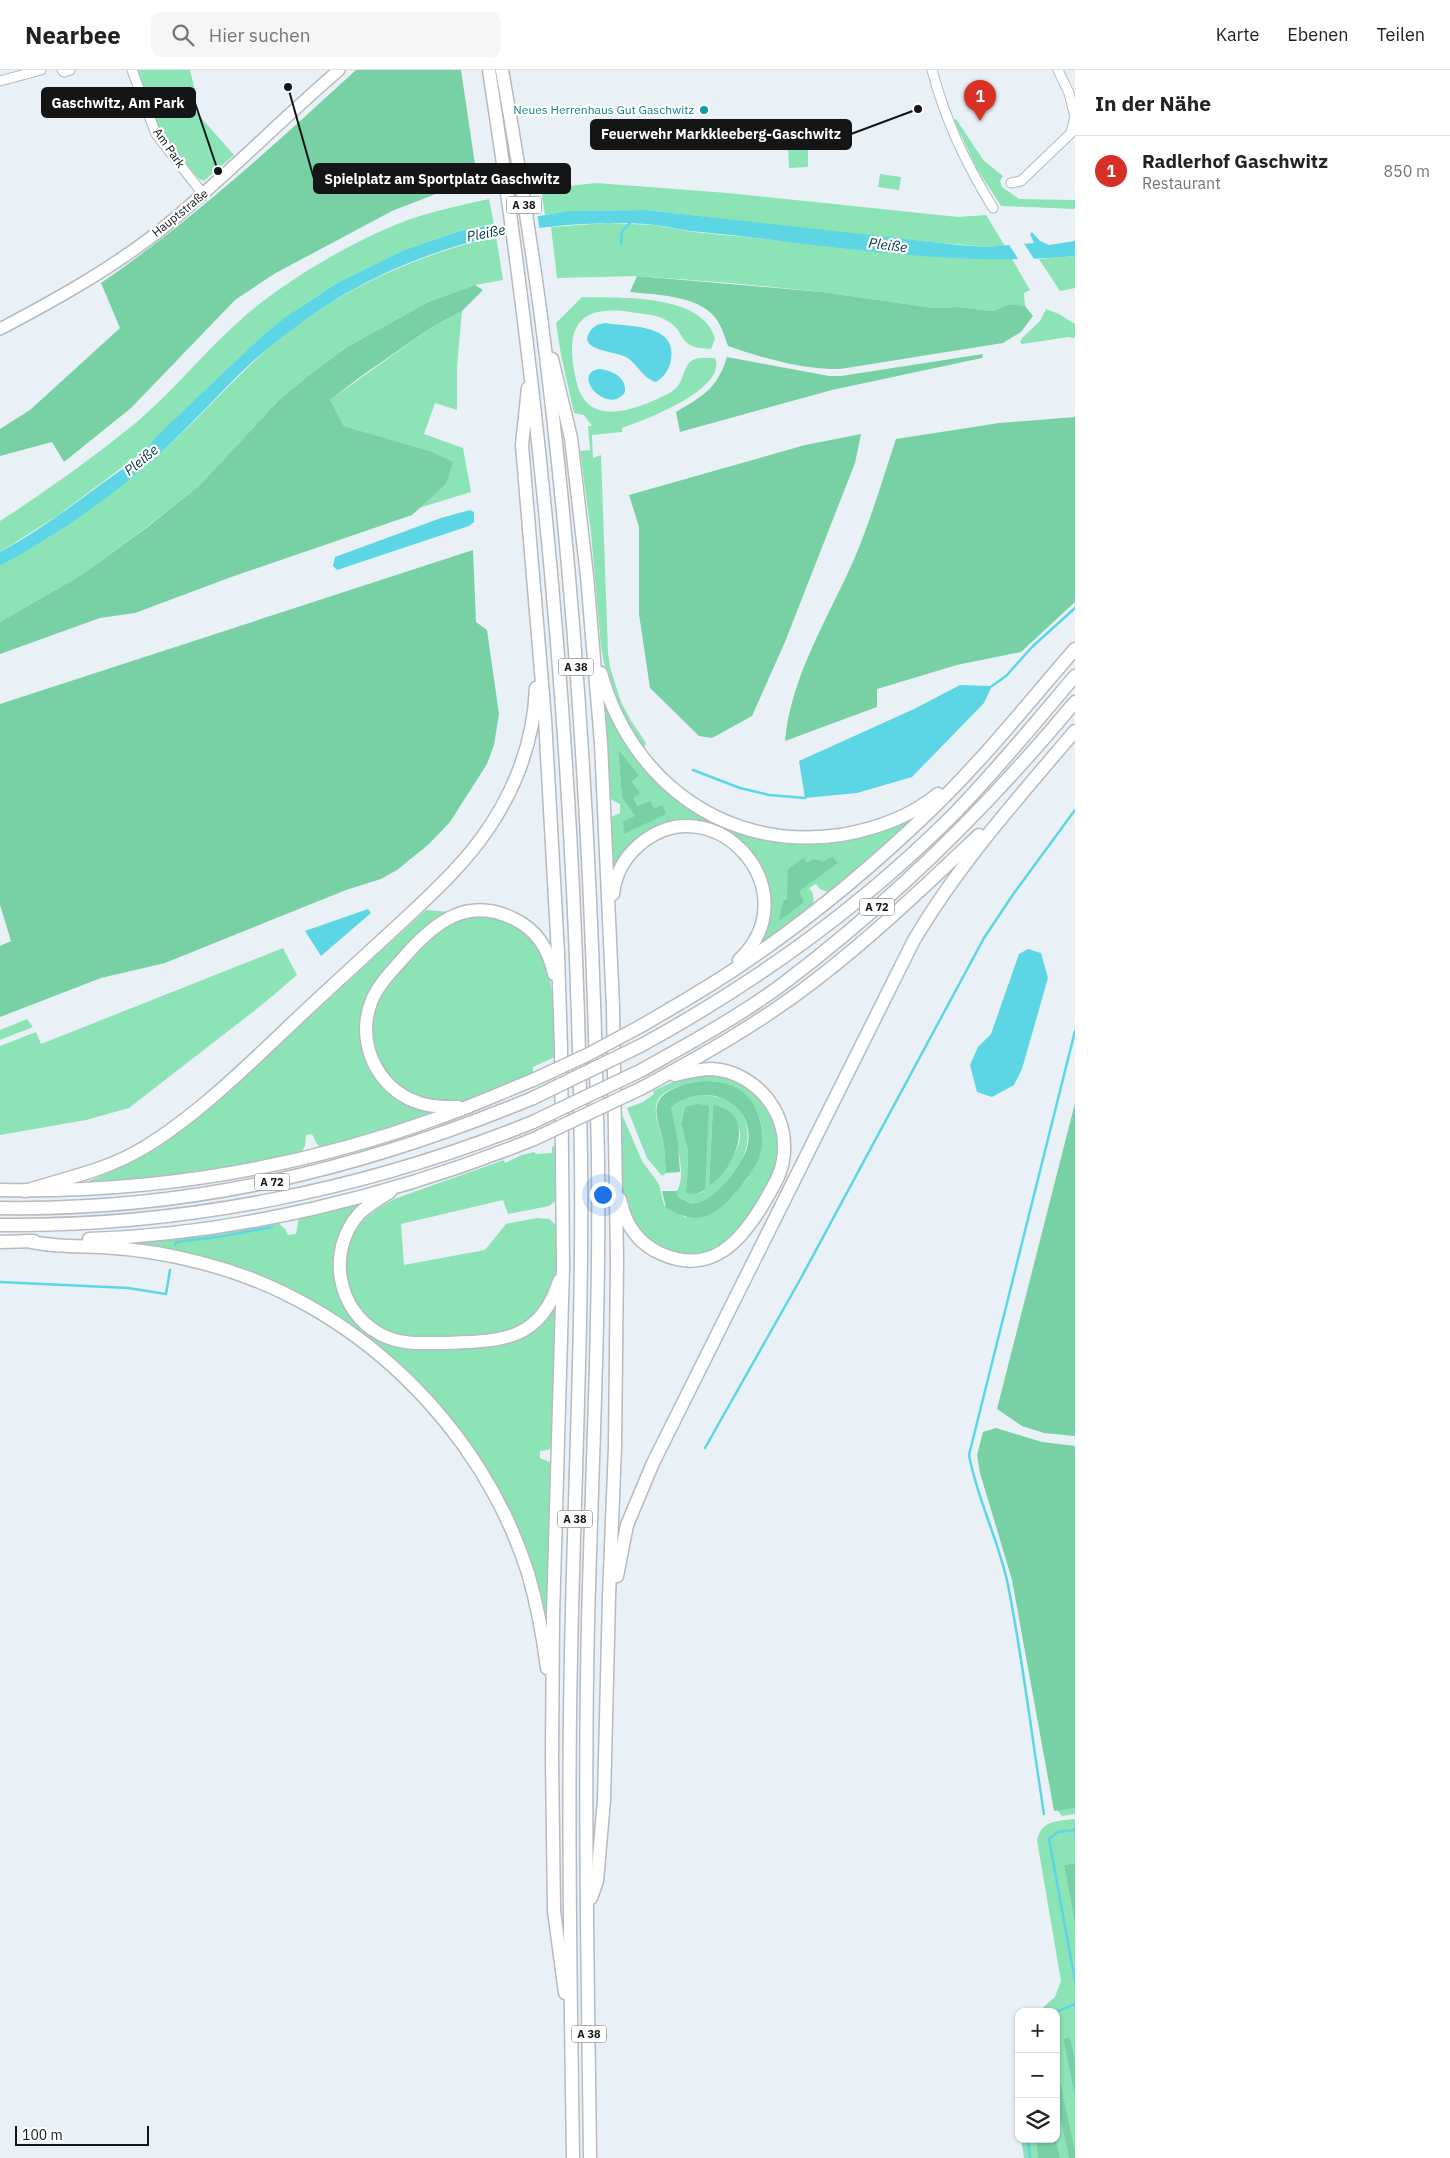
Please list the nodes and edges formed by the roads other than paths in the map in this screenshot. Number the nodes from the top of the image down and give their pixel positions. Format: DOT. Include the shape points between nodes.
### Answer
graph roads {
  1 [pos="41,70"];
  2 [pos="62,70"];
  3 [pos="70,70"];
  4 [pos="132,70"];
  5 [pos="339,70"];
  6 [pos="489,70"];
  7 [pos="502,70"];
  8 [pos="932,70"];
  9 [pos="1058,70"];
  10 [pos="0,81"];
  11 [pos="1011,183"];
  12 [pos="204,194"];
  13 [pos="992,208"];
  14 [pos="542,328"];
  15 [pos="0,329"];
  16 [pos="531,370"];
  17 [pos="539,626"];
  18 [pos="591,627"];
  19 [pos="1075,650"];
  20 [pos="1075,676"];
  21 [pos="1075,702"];
  22 [pos="1075,731"];
  23 [pos="992,745"];
  24 [pos="1013,802"];
  25 [pos="610,922"];
  26 [pos="721,978"];
  27 [pos="560,992"];
  28 [pos="661,1078"];
  29 [pos="466,1107"];
  30 [pos="616,1162"];
  31 [pos="401,1185"];
  32 [pos="0,1190"];
  33 [pos="25,1191"];
  34 [pos="0,1208"];
  35 [pos="0,1225"];
  36 [pos="0,1242"];
  37 [pos="27,1242"];
  38 [pos="563,1267"];
  39 [pos="607,1655"];
  40 [pos="552,1757"];
  41 [pos="587,1910"];
  42 [pos="571,2030"];
  43 [pos="573,2158"];
  44 [pos="590,2158"];
  1 -- 10 [label="street"];
  2 -- 3 [label="street"];
  4 -- 12 [label="street, Am Park" via="156,134"];
  5 -- 12 [label="main road, Hauptstraße"];
  6 -- 16 [label="highway, A 38"];
  7 -- 14 [label="highway, A 38"];
  8 -- 13 [label="street" via="959,149"];
  9 -- 11 [label="street" via="1069,93 1075,117 1071,133 1021,181"];
  12 -- 15 [label="main road, Hauptstraße" via="124,257 68,293"];
  14 -- 18 [label="highway" via="571,438"];
  14 -- 41 [label="highway, A 38" via="576,668 594,1007 597,1295 588,1619"];
  16 -- 17 [label="highway" via="522,445"];
  16 -- 42 [label="highway, A 38" via="559,660 578,1026 581,1276 570,1713"];
  17 -- 27 [label="highway"];
  17 -- 33 [label="highway" via="536,699 522,762 500,810 461,863 368,953 178,1124 144,1148 108,1166"];
  18 -- 23 [label="highway" via="610,703 640,754 656,774 682,796 711,814 744,827 778,835 813,837 848,834 882,825 930,801"];
  18 -- 25 [label="highway" via="601,743"];
  19 -- 23 [label="highway"];
  20 -- 34 [label="highway, A 72, bridge" via="970,797 880,883 764,971 642,1045 485,1118 397,1149 296,1177 130,1203"];
  21 -- 35 [label="highway, A 72, bridge" via="987,803 890,897 783,983 704,1035 642,1070 534,1122 406,1167 253,1203 77,1224"];
  22 -- 24 [label="highway"];
  23 -- 26 [label="highway" via="931,810 868,868 772,944"];
  24 -- 28 [label="highway" via="910,900 813,982 740,1032"];
  24 -- 39 [label="highway" via="960,869 914,940 653,1463 623,1539"];
  25 -- 26 [label="highway" via="618,873 628,856 643,842 660,832 680,828 700,828 724,836 744,851 756,867 763,886 765,907 762,926 754,942"];
  25 -- 30 [label="highway"];
  26 -- 29 [label="highway, bridge" via="587,1055"];
  27 -- 29 [label="highway" via="550,959 536,935 515,920 487,911 467,912 440,922 416,943 381,983 369,1008 366,1027 368,1046 379,1072 392,1087 416,1102"];
  27 -- 38 [label="highway"];
  28 -- 30 [label="highway" via="713,1069 737,1076 759,1089 772,1104 783,1131 783,1160 775,1184 736,1242 712,1256 684,1260 656,1252 634,1234 622,1208"];
  28 -- 31 [label="highway, bridge" via="534,1139"];
  29 -- 33 [label="highway" via="391,1134 258,1168 154,1184"];
  30 -- 39 [label="highway" via="617,1364"];
  31 -- 37 [label="highway" via="328,1205 235,1223 110,1238"];
  31 -- 38 [label="highway" via="359,1214 341,1251 339,1272 347,1300 357,1316 379,1334 397,1341 418,1343 493,1341 513,1336 544,1312 554,1296"];
  32 -- 33 [label="highway"];
  36 -- 37 [label="highway"];
  37 -- 40 [label="highway" via="45,1246 153,1252 229,1271 324,1316 368,1346 407,1380 442,1418 472,1459 498,1502 519,1548 534,1596 544,1647"];
  38 -- 40 [label="highway"];
  39 -- 41 [label="highway" via="602,1828 597,1881"];
  40 -- 42 [label="highway" via="554,1912"];
  41 -- 44 [label="highway, A 38"];
  42 -- 43 [label="highway, A 38"];
}
